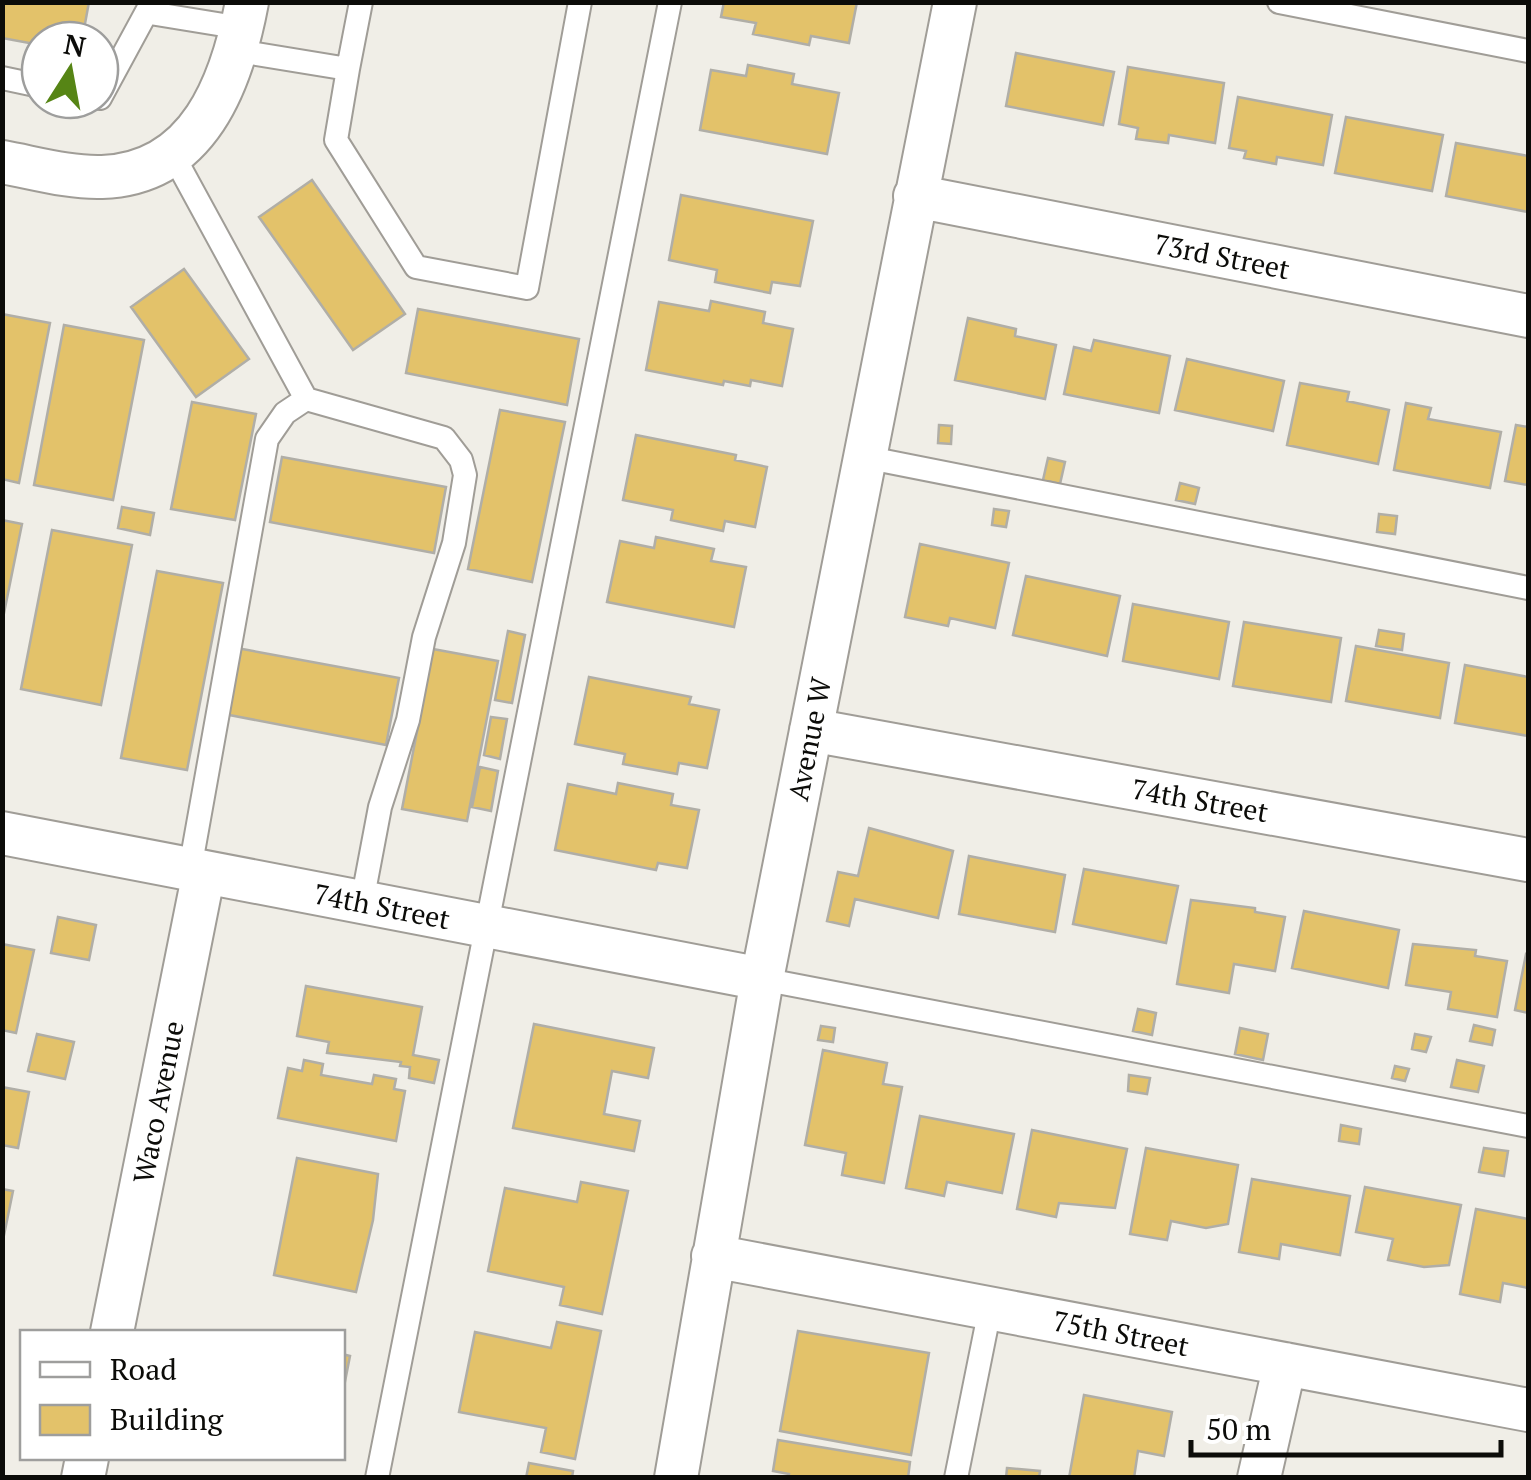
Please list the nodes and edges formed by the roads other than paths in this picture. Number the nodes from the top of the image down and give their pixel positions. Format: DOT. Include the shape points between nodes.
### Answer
graph roads {
  1 [pos="360,2"];
  2 [pos="580,2"];
  3 [pos="670,2"];
  4 [pos="954,2"];
  5 [pos="1279,2"];
  6 [pos="151,8"];
  7 [pos="242,27"];
  8 [pos="1528,50"];
  9 [pos="120,63"];
  10 [pos="348,69"];
  11 [pos="172,153"];
  12 [pos="2,162"];
  13 [pos="915,196"];
  14 [pos="1528,316"];
  15 [pos="306,399"];
  16 [pos="864,457"];
  17 [pos="1528,588"];
  18 [pos="812,730"];
  19 [pos="2,834"];
  20 [pos="1528,860"];
  21 [pos="197,871"];
  22 [pos="362,902"];
  23 [pos="488,926"];
  24 [pos="762,978"];
  25 [pos="1528,1126"];
  26 [pos="712,1256"];
  27 [pos="990,1308"];
  28 [pos="112,1330"];
  29 [pos="1285,1364"];
  30 [pos="1528,1410"];
  31 [pos="376,1478"];
  32 [pos="676,1478"];
  33 [pos="956,1478"];
  34 [pos="1259,1478"];
  1 -- 10 [label="lane"];
  2 -- 10 [label="lane" via="527,288 416,267 336,140"];
  3 -- 23 [label="lane"];
  4 -- 13 [label="street, Avenue W"];
  5 -- 8 [label="lane"];
  6 -- 7 [label="lane"];
  6 -- 9 [label="lane"];
  7 -- 10 [label="lane"];
  7 -- 11 [label="street" via="208,119"];
  11 -- 12 [label="street" via="126,173 70,176"];
  11 -- 15 [label="lane"];
  13 -- 14 [label="street, 73rd Street"];
  13 -- 16 [label="street, Avenue W"];
  15 -- 21 [label="lane" via="285,413 268,439"];
  15 -- 22 [label="lane" via="444,438 465,475 454,543 380,806"];
  16 -- 17 [label="lane"];
  16 -- 18 [label="street, Avenue W"];
  18 -- 20 [label="street, 74th Street"];
  18 -- 24 [label="street, Avenue W"];
  19 -- 21 [label="street, 74th Street"];
  21 -- 22 [label="street, 74th Street"];
  21 -- 28 [label="street, Waco Avenue"];
  22 -- 23 [label="street, 74th Street"];
  23 -- 24 [label="street, 74th Street"];
  23 -- 31 [label="lane"];
  24 -- 25 [label="lane"];
  24 -- 26 [label="street, Avenue W"];
  26 -- 27 [label="street, 75th Street"];
  26 -- 32 [label="street, Avenue W"];
  27 -- 29 [label="street, 75th Street"];
  27 -- 33 [label="lane"];
  29 -- 30 [label="street, 75th Street"];
  29 -- 34 [label="street"];
}
